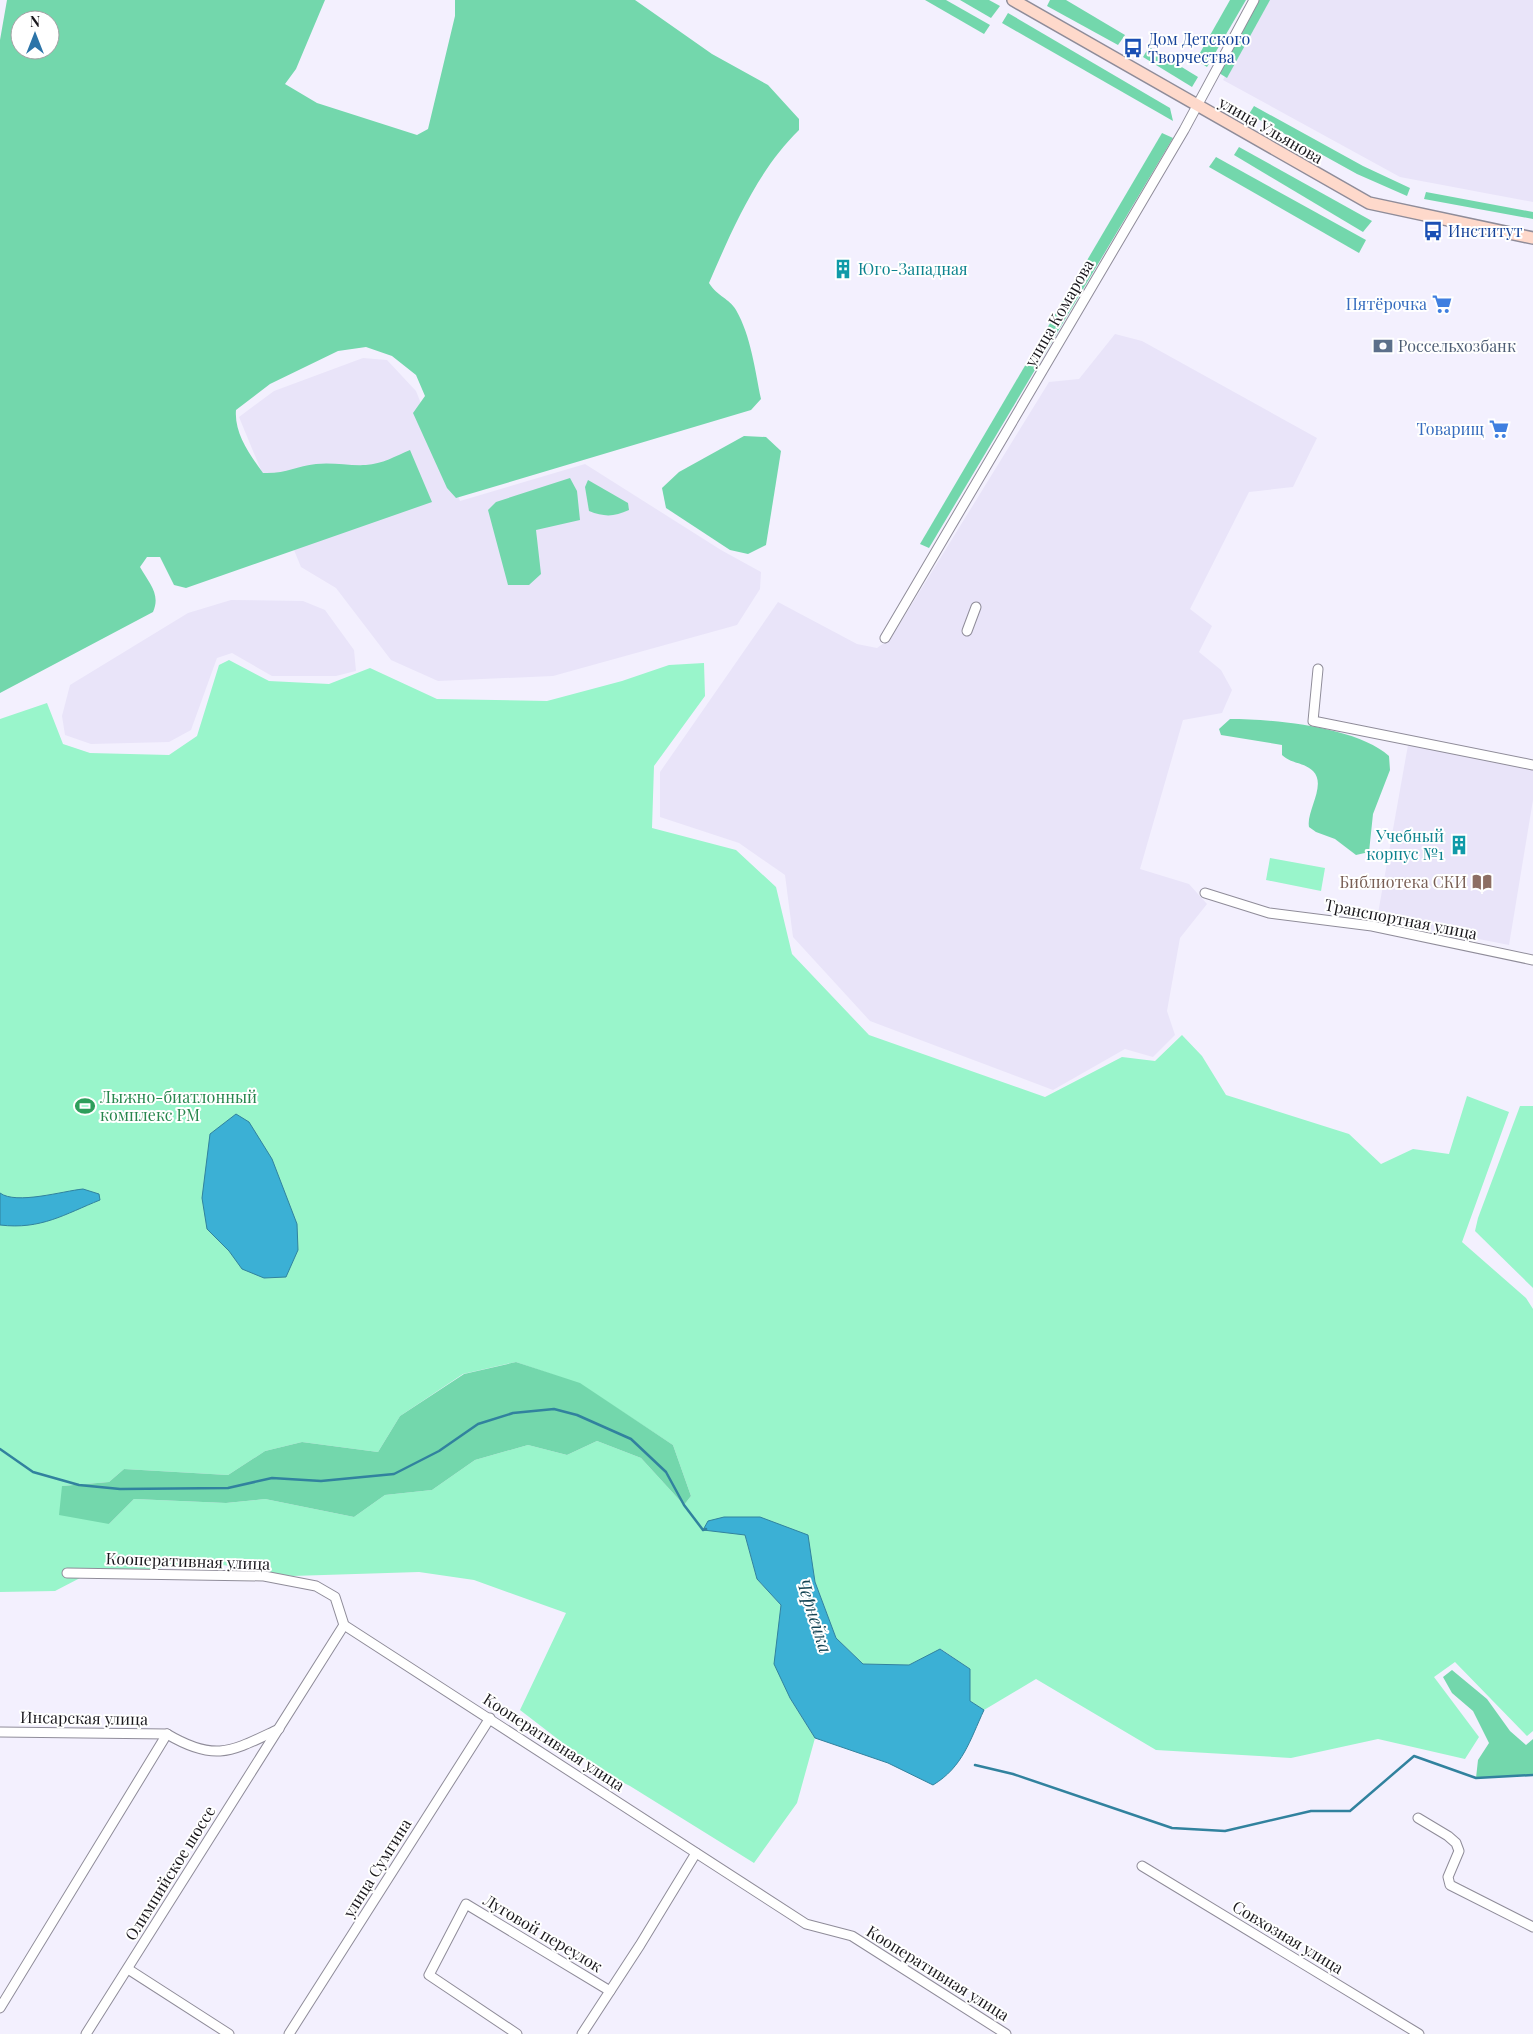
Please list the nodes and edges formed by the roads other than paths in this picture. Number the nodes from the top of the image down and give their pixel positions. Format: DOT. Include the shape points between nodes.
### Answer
graph roads {
  1 [pos="1012,0"];
  2 [pos="1254,0"];
  3 [pos="1197,106"];
  4 [pos="1533,238"];
  5 [pos="976,607"];
  6 [pos="968,631"];
  7 [pos="885,638"];
  8 [pos="1318,670"];
  9 [pos="1533,765"];
  10 [pos="1205,893"];
  11 [pos="1533,960"];
  12 [pos="67,1573"];
  13 [pos="344,1625"];
  14 [pos="490,1718"];
  15 [pos="280,1729"];
  16 [pos="0,1732"];
  17 [pos="168,1734"];
  18 [pos="1418,1818"];
  19 [pos="696,1853"];
  20 [pos="1142,1866"];
  21 [pos="1533,1926"];
  22 [pos="128,1969"];
  23 [pos="610,1991"];
  24 [pos="0,2008"];
  25 [pos="86,2034"];
  26 [pos="229,2034"];
  27 [pos="289,2034"];
  28 [pos="517,2034"];
  29 [pos="582,2034"];
  30 [pos="1006,2034"];
  31 [pos="1419,2034"];
  1 -- 3 [label="main road, улица Ульянова"];
  2 -- 3 [label="street, улица Комарова"];
  3 -- 4 [label="main road, улица Ульянова" via="1369,203"];
  3 -- 7 [label="street, улица Комарова"];
  5 -- 6 [label="street"];
  8 -- 9 [label="street" via="1313,721"];
  10 -- 11 [label="street, Транспортная улица" via="1269,913 1372,926"];
  12 -- 13 [label="street, Кооперативная улица" via="264,1576 316,1586 335,1597"];
  13 -- 14 [label="street, Кооперативная улица"];
  13 -- 15 [label="street, Олимпийское шоссе"];
  14 -- 19 [label="street, Кооперативная улица"];
  14 -- 27 [label="street, улица Сумгина"];
  15 -- 17 [label="street" via="234,1750 213,1752 187,1746"];
  15 -- 22 [label="street, Олимпийское шоссе"];
  16 -- 17 [label="street, Инсарская улица"];
  17 -- 24 [label="street"];
  18 -- 21 [label="street" via="1456,1843 1459,1851 1448,1877 1450,1885"];
  19 -- 23 [label="street, Луговой переулок"];
  19 -- 30 [label="street, Кооперативная улица" via="806,1924 852,1936"];
  20 -- 31 [label="street, Совхозная улица"];
  22 -- 25 [label="street, Олимпийское шоссе"];
  22 -- 26 [label="street"];
  23 -- 28 [label="street, Луговой переулок" via="466,1904 429,1975"];
  23 -- 29 [label="street, Луговой переулок"];
}
